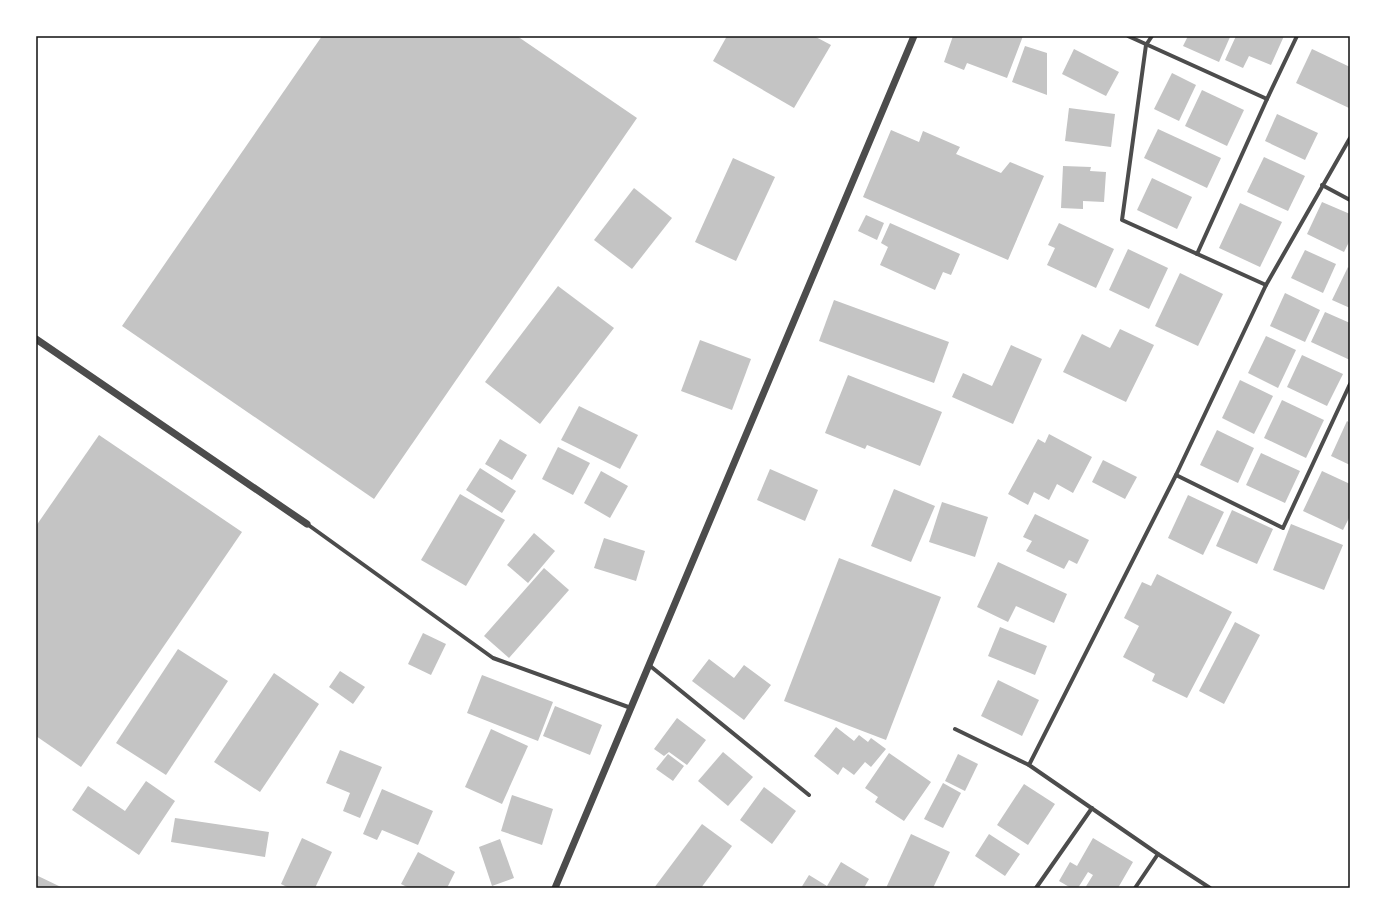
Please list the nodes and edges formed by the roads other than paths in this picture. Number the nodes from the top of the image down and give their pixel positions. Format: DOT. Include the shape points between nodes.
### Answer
graph roads {
  1 [pos="914,36"];
  2 [pos="1128,36"];
  3 [pos="1152,36"];
  4 [pos="1297,36"];
  5 [pos="1146,45"];
  6 [pos="1267,99"];
  7 [pos="1350,138"];
  8 [pos="1322,185"];
  9 [pos="1350,200"];
  10 [pos="1197,254"];
  11 [pos="1266,285"];
  12 [pos="36,340"];
  13 [pos="1350,384"];
  14 [pos="1176,475"];
  15 [pos="307,524"];
  16 [pos="649,665"];
  17 [pos="631,708"];
  18 [pos="956,728"];
  19 [pos="1029,765"];
  20 [pos="809,795"];
  21 [pos="1092,808"];
  22 [pos="1158,854"];
  23 [pos="555,888"];
  24 [pos="1036,888"];
  25 [pos="1136,888"];
  26 [pos="1210,888"];
  1 -- 16 [label="street"];
  2 -- 5 [label="street"];
  3 -- 5 [label="street"];
  4 -- 6 [label="street"];
  5 -- 6 [label="street"];
  5 -- 10 [label="street" via="1122,220"];
  6 -- 10 [label="street"];
  7 -- 8 [label="street"];
  8 -- 9 [label="street"];
  8 -- 11 [label="street"];
  10 -- 11 [label="street"];
  11 -- 14 [label="street"];
  12 -- 15 [label="street"];
  13 -- 14 [label="street" via="1283,528"];
  14 -- 19 [label="street"];
  15 -- 17 [label="street" via="493,658"];
  16 -- 17 [label="street"];
  16 -- 20 [label="street"];
  17 -- 23 [label="street"];
  18 -- 19 [label="street"];
  19 -- 21 [label="street"];
  21 -- 22 [label="street"];
  21 -- 24 [label="street"];
  22 -- 25 [label="street"];
  22 -- 26 [label="street"];
}
